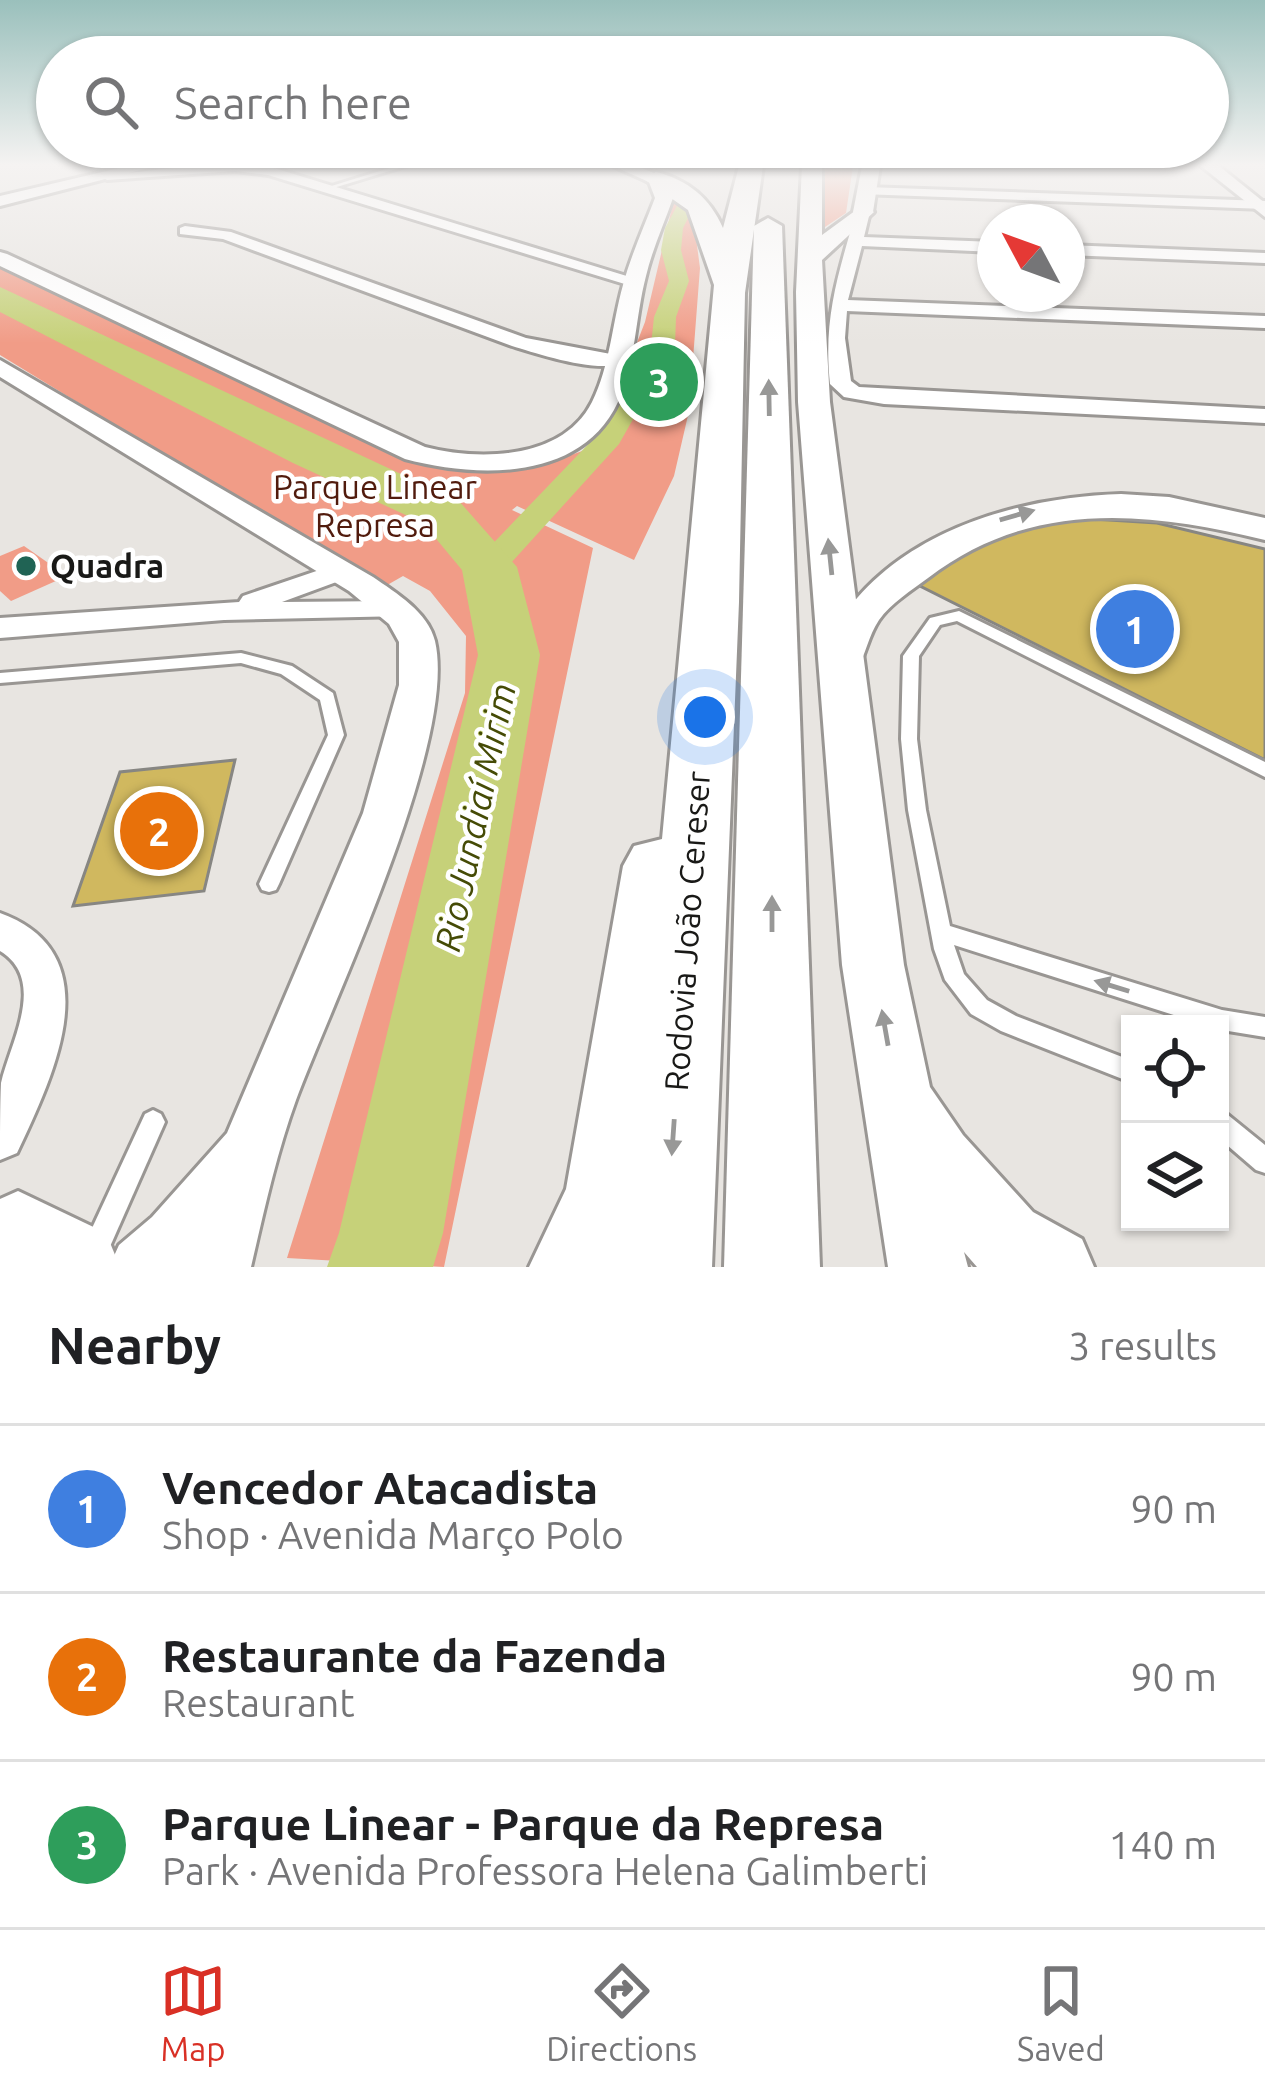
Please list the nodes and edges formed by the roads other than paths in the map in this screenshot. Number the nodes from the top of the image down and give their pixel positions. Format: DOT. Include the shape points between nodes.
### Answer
graph roads {
  1 [pos="450,225"];
  2 [pos="654,225"];
  3 [pos="707,225"];
  4 [pos="714,225"];
  5 [pos="738,225"];
  6 [pos="768,225"];
  7 [pos="810,225"];
  8 [pos="842,225"];
  9 [pos="860,225"];
  10 [pos="184,231"];
  11 [pos="711,236"];
  12 [pos="857,241"];
  13 [pos="977,246"];
  14 [pos="1085,251"];
  15 [pos="0,258"];
  16 [pos="1265,258"];
  17 [pos="809,259"];
  18 [pos="634,281"];
  19 [pos="729,293"];
  20 [pos="838,305"];
  21 [pos="1265,322"];
  22 [pos="616,361"];
  23 [pos="0,367"];
  24 [pos="1265,416"];
  25 [pos="1265,529"];
  26 [pos="340,571"];
  27 [pos="396,610"];
  28 [pos="224,611"];
  29 [pos="0,628"];
  30 [pos="706,659"];
  31 [pos="841,661"];
  32 [pos="0,678"];
  33 [pos="1265,770"];
  34 [pos="269,884"];
  35 [pos="0,931"];
  36 [pos="941,932"];
  37 [pos="1265,1027"];
  38 [pos="1121,1068"];
  39 [pos="896,1088"];
  40 [pos="153,1122"];
  41 [pos="1229,1131"];
  42 [pos="0,1136"];
  43 [pos="252,1144"];
  44 [pos="1265,1161"];
  45 [pos="39,1250"];
  46 [pos="141,1267"];
  47 [pos="219,1267"];
  48 [pos="577,1267"];
  49 [pos="664,1267"];
  50 [pos="772,1267"];
  51 [pos="928,1267"];
  52 [pos="1054,1267"];
  1 -- 18 [label="street"];
  2 -- 18 [label="street"];
  3 -- 11 [label="highway"];
  4 -- 11 [label="highway"];
  5 -- 19 [label="highway, Rodovia João Cereser"];
  50 -- 6 [label="highway, one-way"];
  7 -- 17 [label="main road"];
  8 -- 17 [label="main road"];
  9 -- 12 [label="street"];
  10 -- 22 [label="street" via="225,235 519,342"];
  11 -- 19 [label="highway"];
  12 -- 13 [label="street"];
  12 -- 20 [label="street"];
  14 -- 16 [label="street"];
  15 -- 22 [label="street" via="434,460 504,461 559,446 595,420"];
  31 -- 17 [label="main road, one-way" via="814,402"];
  18 -- 22 [label="street"];
  19 -- 30 [label="highway, Rodovia João Cereser"];
  20 -- 21 [label="street"];
  20 -- 24 [label="street" via="841,384 852,392"];
  23 -- 26 [label="street"];
  31 -- 25 [label="main road, one-way" via="859,618 914,568 990,522 1037,509 1124,504"];
  26 -- 27 [label="street"];
  26 -- 28 [label="street"];
  27 -- 28 [label="street"];
  27 -- 43 [label="street" via="416,637 417,705"];
  28 -- 29 [label="street"];
  30 -- 48 [label="highway" via="659,860 610,1198"];
  30 -- 49 [label="highway, Rodovia João Cereser, one-way"];
  39 -- 31 [label="main road, one-way" via="873,965"];
  32 -- 34 [label="lane" via="241,658 286,670 327,697 336,735"];
  33 -- 36 [label="lane" via="972,621 935,621 911,656 910,739"];
  35 -- 42 [label="street" via="28,946 43,995 34,1067"];
  37 -- 36 [label="lane, one-way"];
  36 -- 38 [label="lane" via="956,980 979,1006"];
  39 -- 51 [label="main road"];
  39 -- 52 [label="main road" via="938,1161 1005,1240"];
  40 -- 45 [label="lane"];
  41 -- 44 [label="lane"];
  43 -- 46 [label="street"];
  43 -- 47 [label="street"];
}
